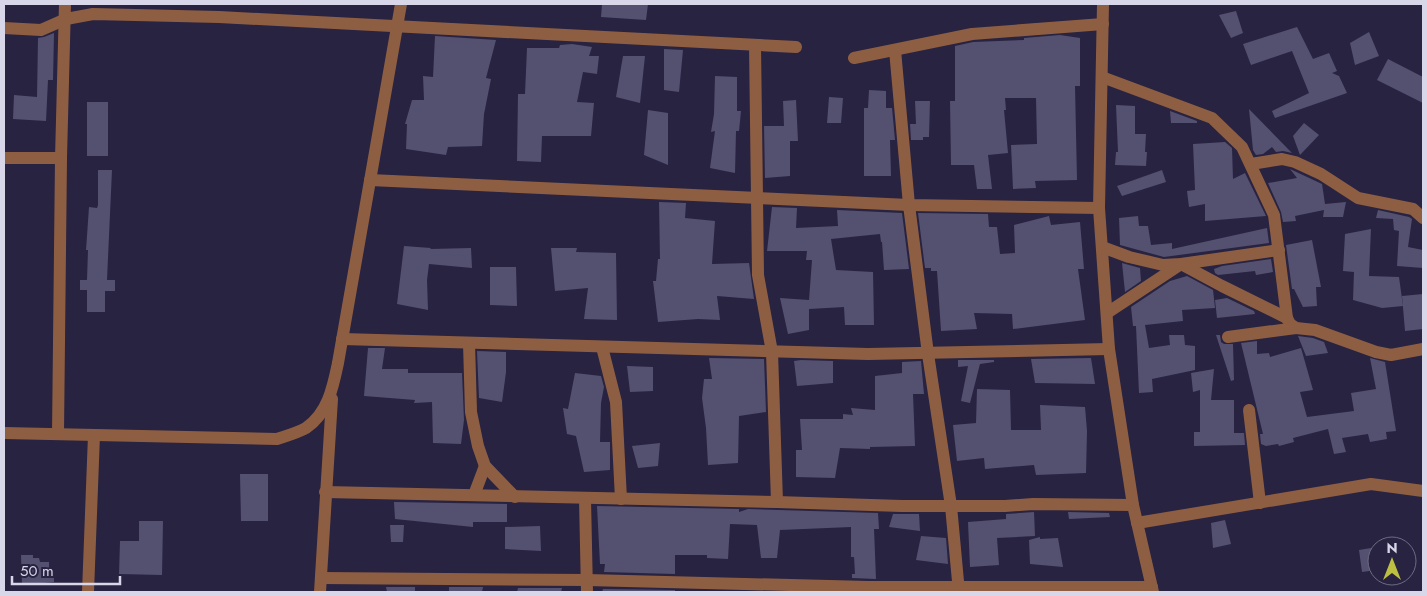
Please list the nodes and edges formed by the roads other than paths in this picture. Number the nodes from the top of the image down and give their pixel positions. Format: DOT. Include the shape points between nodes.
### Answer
graph roads {
  1 [pos="65,4"];
  2 [pos="218,4"];
  3 [pos="401,4"];
  4 [pos="1103,4"];
  5 [pos="219,17"];
  6 [pos="66,19"];
  7 [pos="1103,24"];
  8 [pos="397,26"];
  9 [pos="4,28"];
  10 [pos="755,45"];
  11 [pos="796,47"];
  12 [pos="895,50"];
  13 [pos="854,58"];
  14 [pos="1102,77"];
  15 [pos="4,158"];
  16 [pos="61,158"];
  17 [pos="1251,164"];
  18 [pos="370,180"];
  19 [pos="756,198"];
  20 [pos="908,205"];
  21 [pos="1099,208"];
  22 [pos="1423,218"];
  23 [pos="1102,247"];
  24 [pos="1279,250"];
  25 [pos="1181,264"];
  26 [pos="1107,313"];
  27 [pos="1287,318"];
  28 [pos="1296,328"];
  29 [pos="1228,337"];
  30 [pos="342,339"];
  31 [pos="469,343"];
  32 [pos="602,347"];
  33 [pos="1109,349"];
  34 [pos="1423,349"];
  35 [pos="772,352"];
  36 [pos="928,354"];
  37 [pos="332,391"];
  38 [pos="1249,410"];
  39 [pos="4,432"];
  40 [pos="58,434"];
  41 [pos="94,435"];
  42 [pos="485,466"];
  43 [pos="1423,491"];
  44 [pos="326,492"];
  45 [pos="474,496"];
  46 [pos="515,497"];
  47 [pos="585,498"];
  48 [pos="622,499"];
  49 [pos="777,502"];
  50 [pos="1260,503"];
  51 [pos="1133,505"];
  52 [pos="951,506"];
  53 [pos="1137,523"];
  54 [pos="321,578"];
  55 [pos="587,586"];
  56 [pos="1153,589"];
  57 [pos="959,590"];
  58 [pos="88,592"];
  59 [pos="320,592"];
  1 -- 6 [label="street"];
  2 -- 5 [label="street"];
  3 -- 8 [label="street"];
  4 -- 7 [label="street"];
  5 -- 6 [label="street" via="93,14"];
  5 -- 8 [label="street"];
  6 -- 9 [label="street" via="41,30"];
  6 -- 16 [label="street"];
  7 -- 12 [label="street" via="972,34"];
  7 -- 14 [label="street"];
  8 -- 10 [label="street"];
  8 -- 18 [label="street"];
  10 -- 11 [label="street"];
  10 -- 19 [label="street"];
  12 -- 13 [label="street"];
  12 -- 20 [label="street"];
  14 -- 17 [label="street" via="1212,118 1242,147"];
  14 -- 21 [label="street"];
  15 -- 16 [label="street"];
  16 -- 40 [label="street"];
  17 -- 22 [label="street" via="1282,160 1295,162 1358,198 1413,209"];
  17 -- 24 [label="street" via="1274,215"];
  18 -- 19 [label="street"];
  18 -- 30 [label="street"];
  19 -- 20 [label="street"];
  19 -- 35 [label="street" via="758,275"];
  20 -- 21 [label="street"];
  20 -- 36 [label="street"];
  21 -- 23 [label="street"];
  23 -- 25 [label="street" via="1129,258 1163,265"];
  23 -- 26 [label="street"];
  24 -- 25 [label="street"];
  24 -- 27 [label="street"];
  25 -- 26 [label="street"];
  25 -- 27 [label="street"];
  26 -- 33 [label="street"];
  27 -- 28 [label="street"];
  28 -- 29 [label="street"];
  28 -- 34 [label="street" via="1315,330 1391,355"];
  30 -- 31 [label="street"];
  30 -- 37 [label="street"];
  31 -- 32 [label="street"];
  31 -- 42 [label="street" via="471,412"];
  32 -- 35 [label="street"];
  32 -- 48 [label="street" via="616,402"];
  33 -- 36 [label="street"];
  33 -- 51 [label="street"];
  35 -- 36 [label="street"];
  35 -- 49 [label="street"];
  36 -- 52 [label="street"];
  37 -- 41 [label="street" via="319,417 305,428 276,439"];
  37 -- 44 [label="street"];
  38 -- 50 [label="street"];
  39 -- 40 [label="street"];
  40 -- 41 [label="street"];
  41 -- 58 [label="street"];
  42 -- 45 [label="street"];
  42 -- 46 [label="street"];
  43 -- 50 [label="street" via="1371,484"];
  44 -- 45 [label="street"];
  44 -- 54 [label="street"];
  45 -- 46 [label="street"];
  46 -- 47 [label="street"];
  47 -- 48 [label="street"];
  47 -- 55 [label="street"];
  48 -- 49 [label="street"];
  49 -- 52 [label="street"];
  50 -- 53 [label="street"];
  51 -- 52 [label="street"];
  51 -- 53 [label="street"];
  52 -- 57 [label="street"];
  53 -- 56 [label="street"];
  54 -- 55 [label="street"];
  54 -- 59 [label="street"];
  55 -- 57 [label="street"];
  56 -- 57 [label="street"];
}
